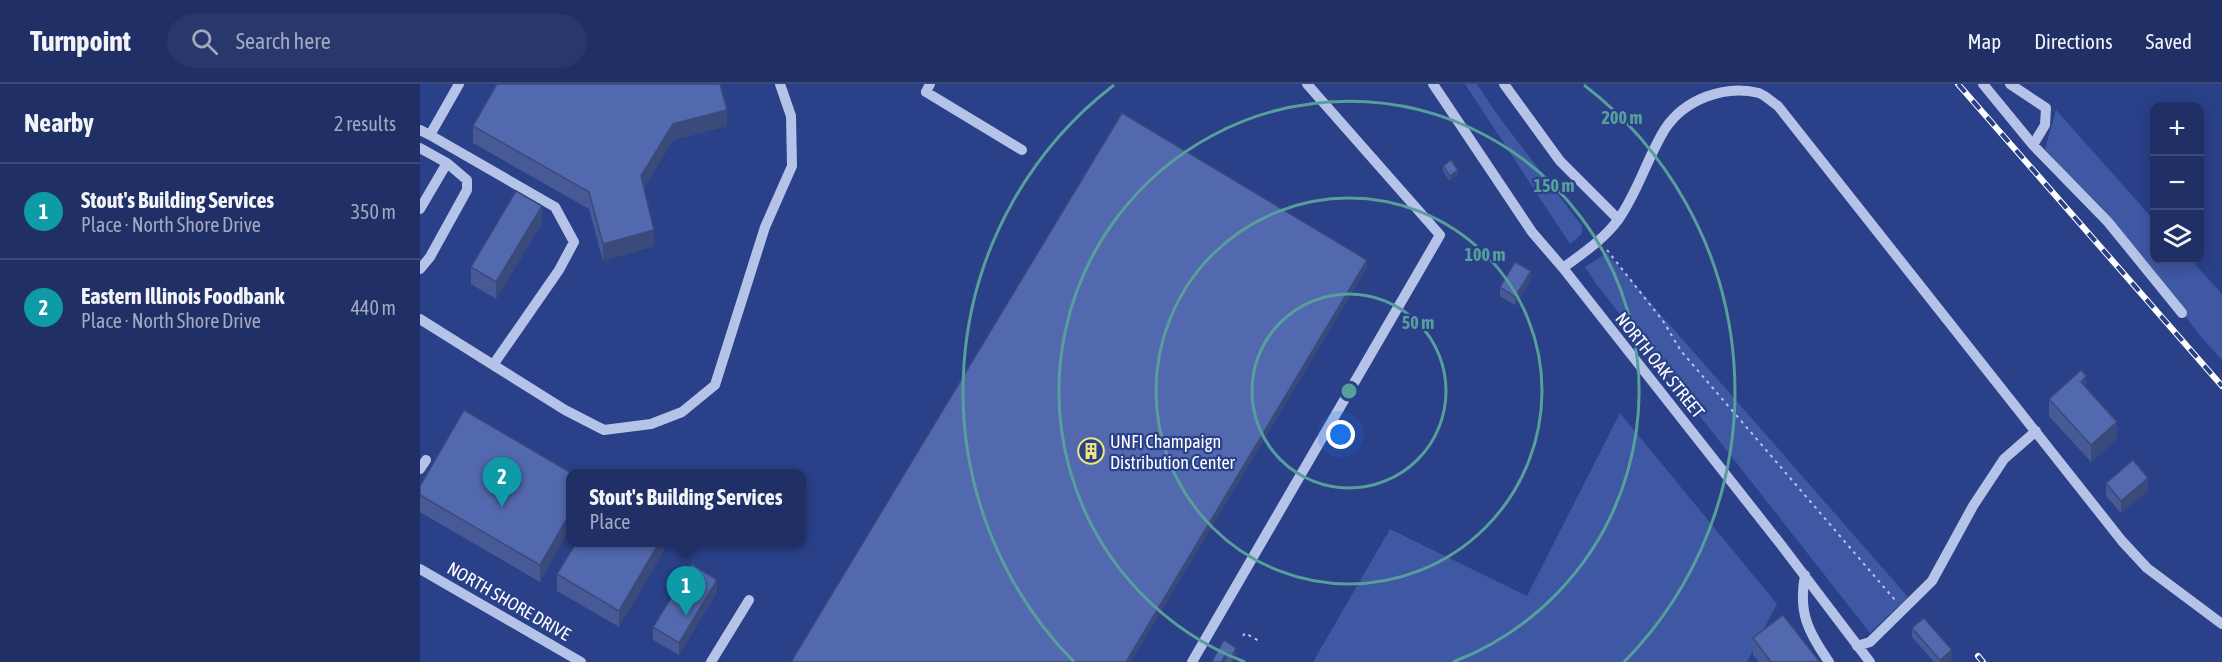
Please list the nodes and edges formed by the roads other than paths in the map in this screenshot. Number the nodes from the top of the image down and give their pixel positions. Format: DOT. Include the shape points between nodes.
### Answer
graph roads {
  1 [pos="459,84"];
  2 [pos="780,84"];
  3 [pos="930,84"];
  4 [pos="1307,84"];
  5 [pos="1433,84"];
  6 [pos="1504,84"];
  7 [pos="1983,84"];
  8 [pos="2010,84"];
  9 [pos="425,133"];
  10 [pos="2034,145"];
  11 [pos="420,148"];
  12 [pos="1022,150"];
  13 [pos="447,163"];
  14 [pos="420,209"];
  15 [pos="1618,219"];
  16 [pos="1563,268"];
  17 [pos="420,269"];
  18 [pos="2182,313"];
  19 [pos="420,319"];
  20 [pos="493,365"];
  21 [pos="2036,431"];
  22 [pos="420,569"];
  23 [pos="1805,575"];
  24 [pos="750,600"];
  25 [pos="2222,624"];
  26 [pos="1857,645"];
  27 [pos="581,662"];
  28 [pos="711,662"];
  29 [pos="1192,662"];
  30 [pos="1829,662"];
  31 [pos="1870,662"];
  1 -- 9 [label="street"];
  2 -- 20 [label="street" via="791,116 792,166 765,227 716,385 682,412 651,424 604,430"];
  3 -- 12 [label="street" via="926,92"];
  4 -- 29 [label="street" via="1440,235"];
  5 -- 16 [label="street, NORTH OAK STREET" via="1532,232"];
  6 -- 15 [label="street" via="1560,161"];
  7 -- 10 [label="street"];
  8 -- 10 [label="street" via="2046,108 2045,125"];
  9 -- 20 [label="street" via="555,207 574,242"];
  10 -- 18 [label="street" via="2108,222"];
  11 -- 13 [label="street"];
  13 -- 14 [label="street"];
  13 -- 17 [label="street" via="466,180 467,190"];
  15 -- 16 [label="street" via="1599,241"];
  15 -- 21 [label="street" via="1635,193 1658,142 1679,112 1709,91 1729,86 1760,93 1778,106"];
  16 -- 23 [label="street, NORTH OAK STREET"];
  19 -- 20 [label="street"];
  21 -- 25 [label="street" via="2147,568"];
  21 -- 26 [label="street" via="2004,459 1932,581 1870,642"];
  22 -- 27 [label="street, NORTH SHORE DRIVE"];
  23 -- 26 [label="street, NORTH OAK STREET"];
  23 -- 30 [label="street" via="1801,598 1810,636"];
  24 -- 28 [label="street"];
  26 -- 31 [label="street, NORTH OAK STREET"];
}
